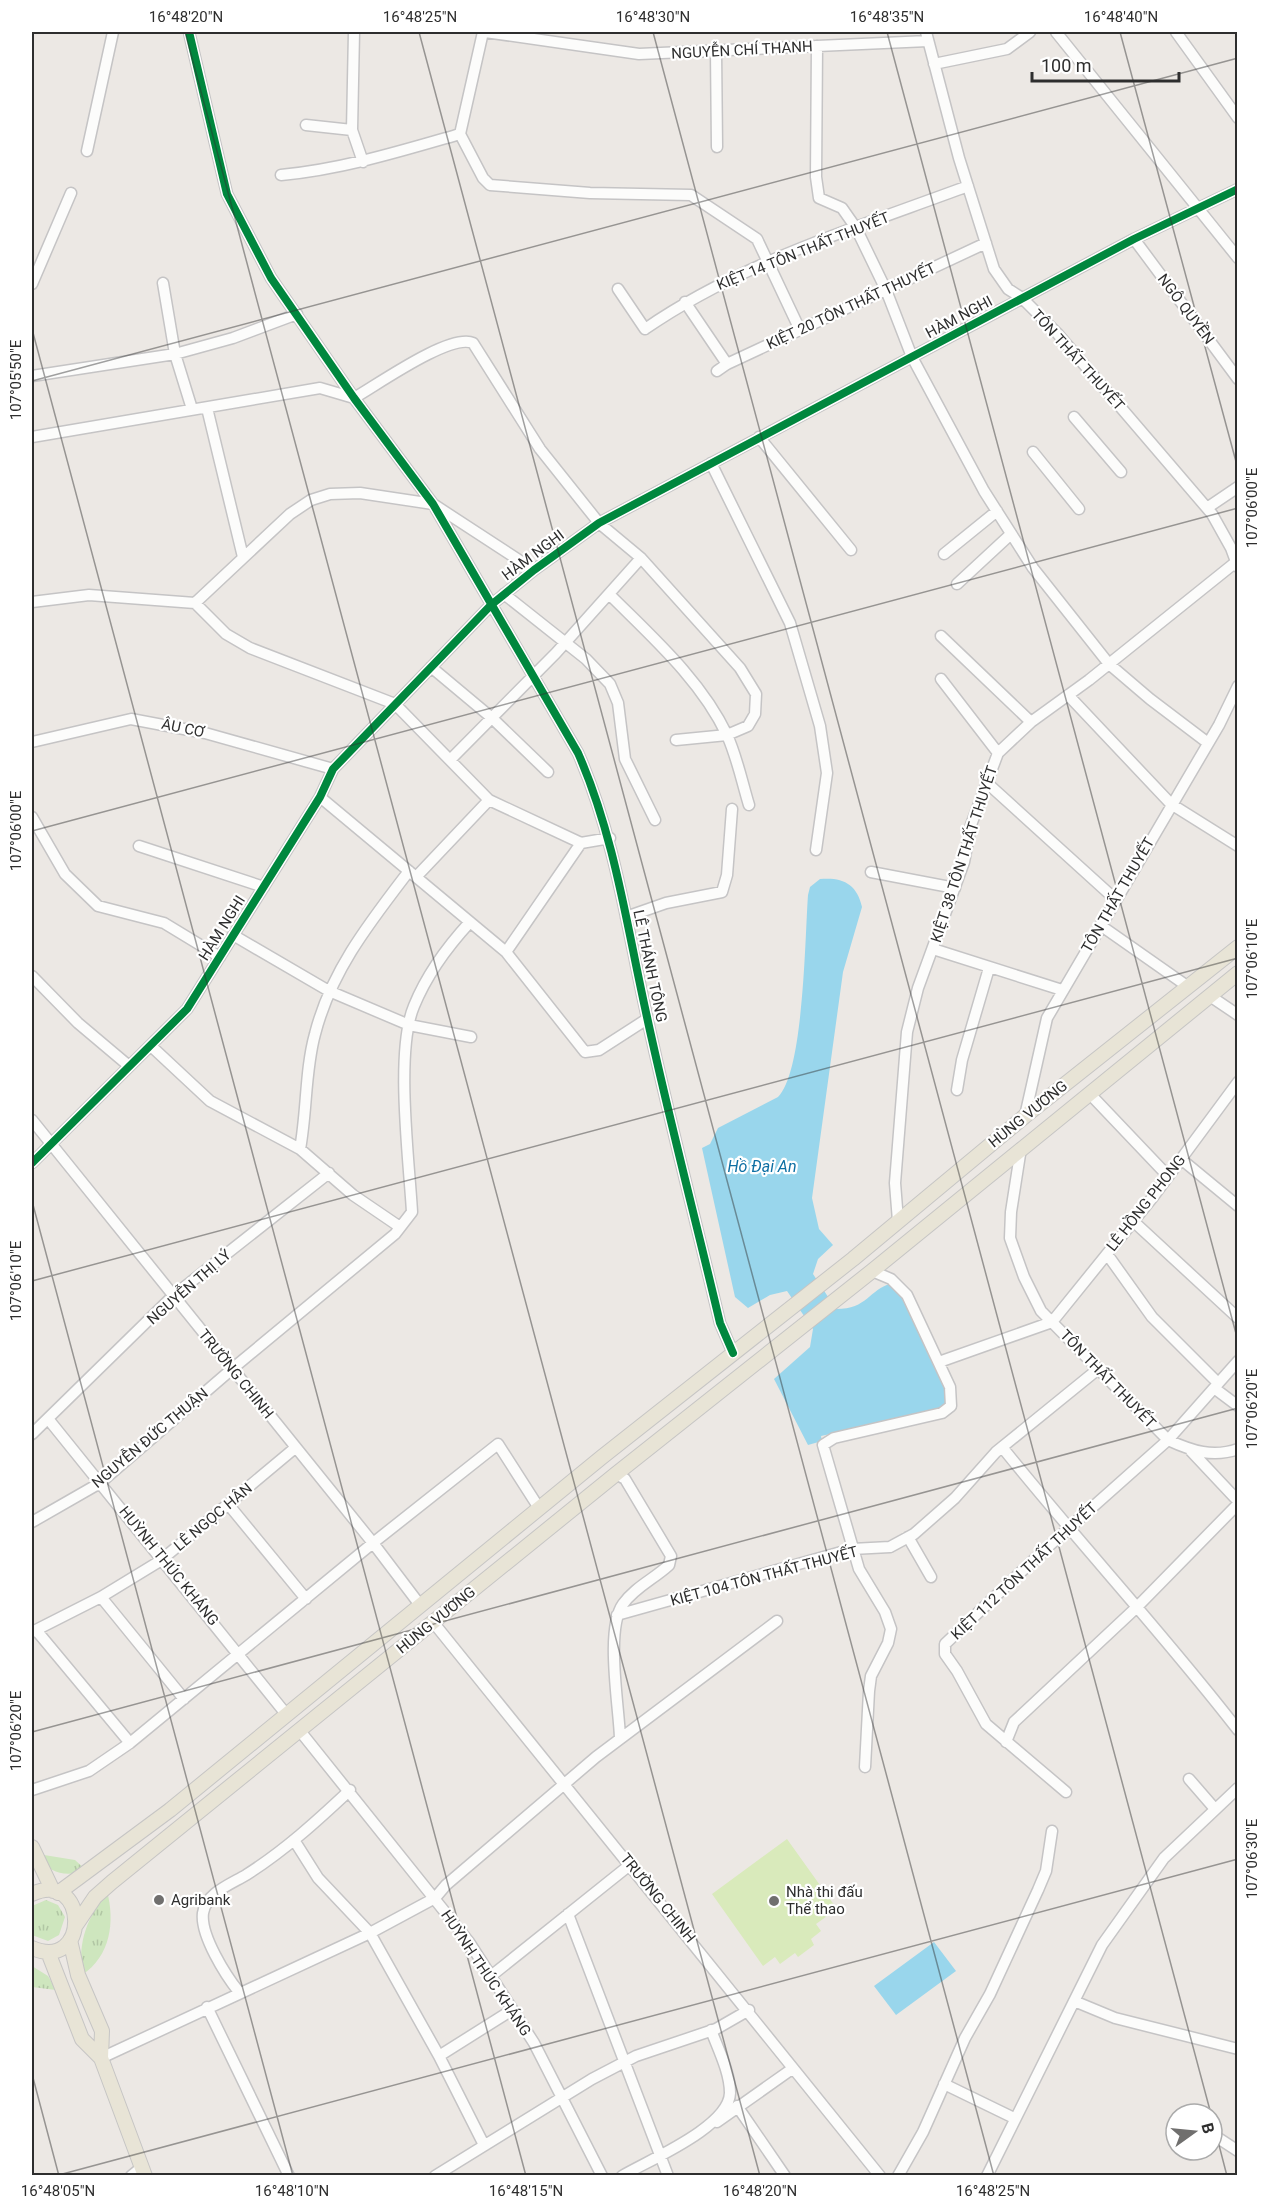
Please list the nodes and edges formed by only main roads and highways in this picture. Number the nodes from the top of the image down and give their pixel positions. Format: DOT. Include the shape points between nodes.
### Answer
graph roads {
  1 [pos="1238,947"];
  2 [pos="1238,973"];
  3 [pos="1188,985"];
  4 [pos="1206,998"];
  5 [pos="1025,1116"];
  6 [pos="1021,1148"];
  7 [pos="733,1353"];
  8 [pos="747,1370"];
  9 [pos="602,1457"];
  10 [pos="616,1474"];
  11 [pos="539,1508"];
  12 [pos="553,1525"];
  13 [pos="420,1605"];
  14 [pos="434,1622"];
  15 [pos="286,1714"];
  16 [pos="300,1731"];
  17 [pos="170,1809"];
  18 [pos="183,1826"];
  19 [pos="32,1847"];
  20 [pos="56,1892"];
  21 [pos="32,1894"];
  22 [pos="76,1925"];
  23 [pos="70,1940"];
  24 [pos="37,1952"];
  25 [pos="101,2058"];
  26 [pos="139,2173"];
  1 -- 3 [label="main road, HÙNG VƯƠNG"];
  2 -- 4 [label="main road, HÙNG VƯƠNG"];
  3 -- 4 [label="main road"];
  3 -- 5 [label="main road, HÙNG VƯƠNG"];
  4 -- 6 [label="main road, HÙNG VƯƠNG"];
  5 -- 6 [label="main road"];
  5 -- 7 [label="main road, HÙNG VƯƠNG"];
  6 -- 8 [label="main road, HÙNG VƯƠNG"];
  7 -- 8 [label="main road"];
  7 -- 9 [label="main road, HÙNG VƯƠNG"];
  8 -- 10 [label="main road, HÙNG VƯƠNG"];
  9 -- 10 [label="main road"];
  9 -- 11 [label="main road, HÙNG VƯƠNG"];
  10 -- 12 [label="main road, HÙNG VƯƠNG"];
  11 -- 12 [label="main road"];
  11 -- 13 [label="main road, HÙNG VƯƠNG"];
  12 -- 14 [label="main road, HÙNG VƯƠNG"];
  13 -- 14 [label="main road"];
  13 -- 15 [label="main road, HÙNG VƯƠNG"];
  14 -- 16 [label="main road, HÙNG VƯƠNG"];
  15 -- 16 [label="main road"];
  15 -- 17 [label="main road, HÙNG VƯƠNG"];
  16 -- 18 [label="main road, HÙNG VƯƠNG"];
  17 -- 18 [label="main road"];
  17 -- 20 [label="main road, HÙNG VƯƠNG"];
  18 -- 22 [label="main road, HÙNG VƯƠNG" via="95,1897"];
  19 -- 20 [label="main road" via="39,1868"];
  20 -- 21 [label="main road"];
  20 -- 22 [label="main road" via="73,1906"];
  22 -- 23 [label="main road, HÙNG VƯƠNG"];
  23 -- 24 [label="main road" via="64,1946"];
  23 -- 25 [label="main road" via="78,1975 102,2031"];
  24 -- 25 [label="main road" via="82,2039"];
  25 -- 26 [label="main road"];
}
